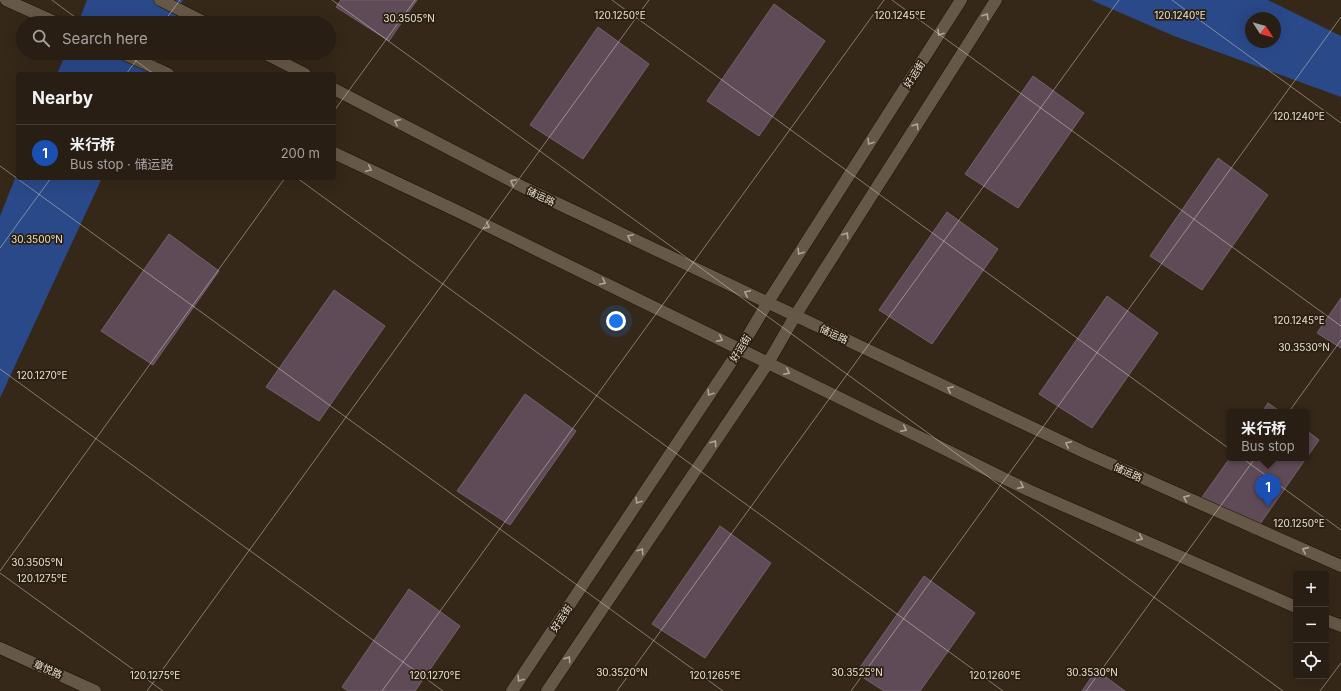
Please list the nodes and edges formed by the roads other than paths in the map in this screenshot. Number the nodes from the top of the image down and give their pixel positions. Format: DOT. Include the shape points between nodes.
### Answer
graph roads {
  1 [pos="6,0"];
  2 [pos="160,0"];
  3 [pos="961,0"];
  4 [pos="996,0"];
  5 [pos="41,16"];
  6 [pos="192,16"];
  7 [pos="138,60"];
  8 [pos="278,60"];
  9 [pos="165,72"];
  10 [pos="301,72"];
  11 [pos="336,90"];
  12 [pos="336,154"];
  13 [pos="768,302"];
  14 [pos="795,316"];
  15 [pos="740,349"];
  16 [pos="768,363"];
  17 [pos="1341,566"];
  18 [pos="1293,606"];
  19 [pos="1329,621"];
  20 [pos="1341,626"];
  21 [pos="0,648"];
  22 [pos="95,691"];
  23 [pos="512,691"];
  24 [pos="547,691"];
  1 -- 5 [label="street"];
  2 -- 6 [label="street"];
  3 -- 13 [label="street, 好运街, one-way"];
  14 -- 4 [label="street, one-way"];
  7 -- 9 [label="street"];
  8 -- 10 [label="street"];
  13 -- 11 [label="street, 储运路, one-way" via="525,188"];
  12 -- 15 [label="street, one-way"];
  13 -- 14 [label="street, 储运路"];
  13 -- 15 [label="street, 好运街"];
  14 -- 16 [label="street"];
  17 -- 14 [label="street, 储运路, one-way" via="1084,452"];
  15 -- 16 [label="street"];
  15 -- 23 [label="street, 好运街, one-way"];
  16 -- 18 [label="street, one-way" via="1028,490"];
  24 -- 16 [label="street, one-way"];
  19 -- 20 [label="street"];
  21 -- 22 [label="street, 章悦路"];
}
